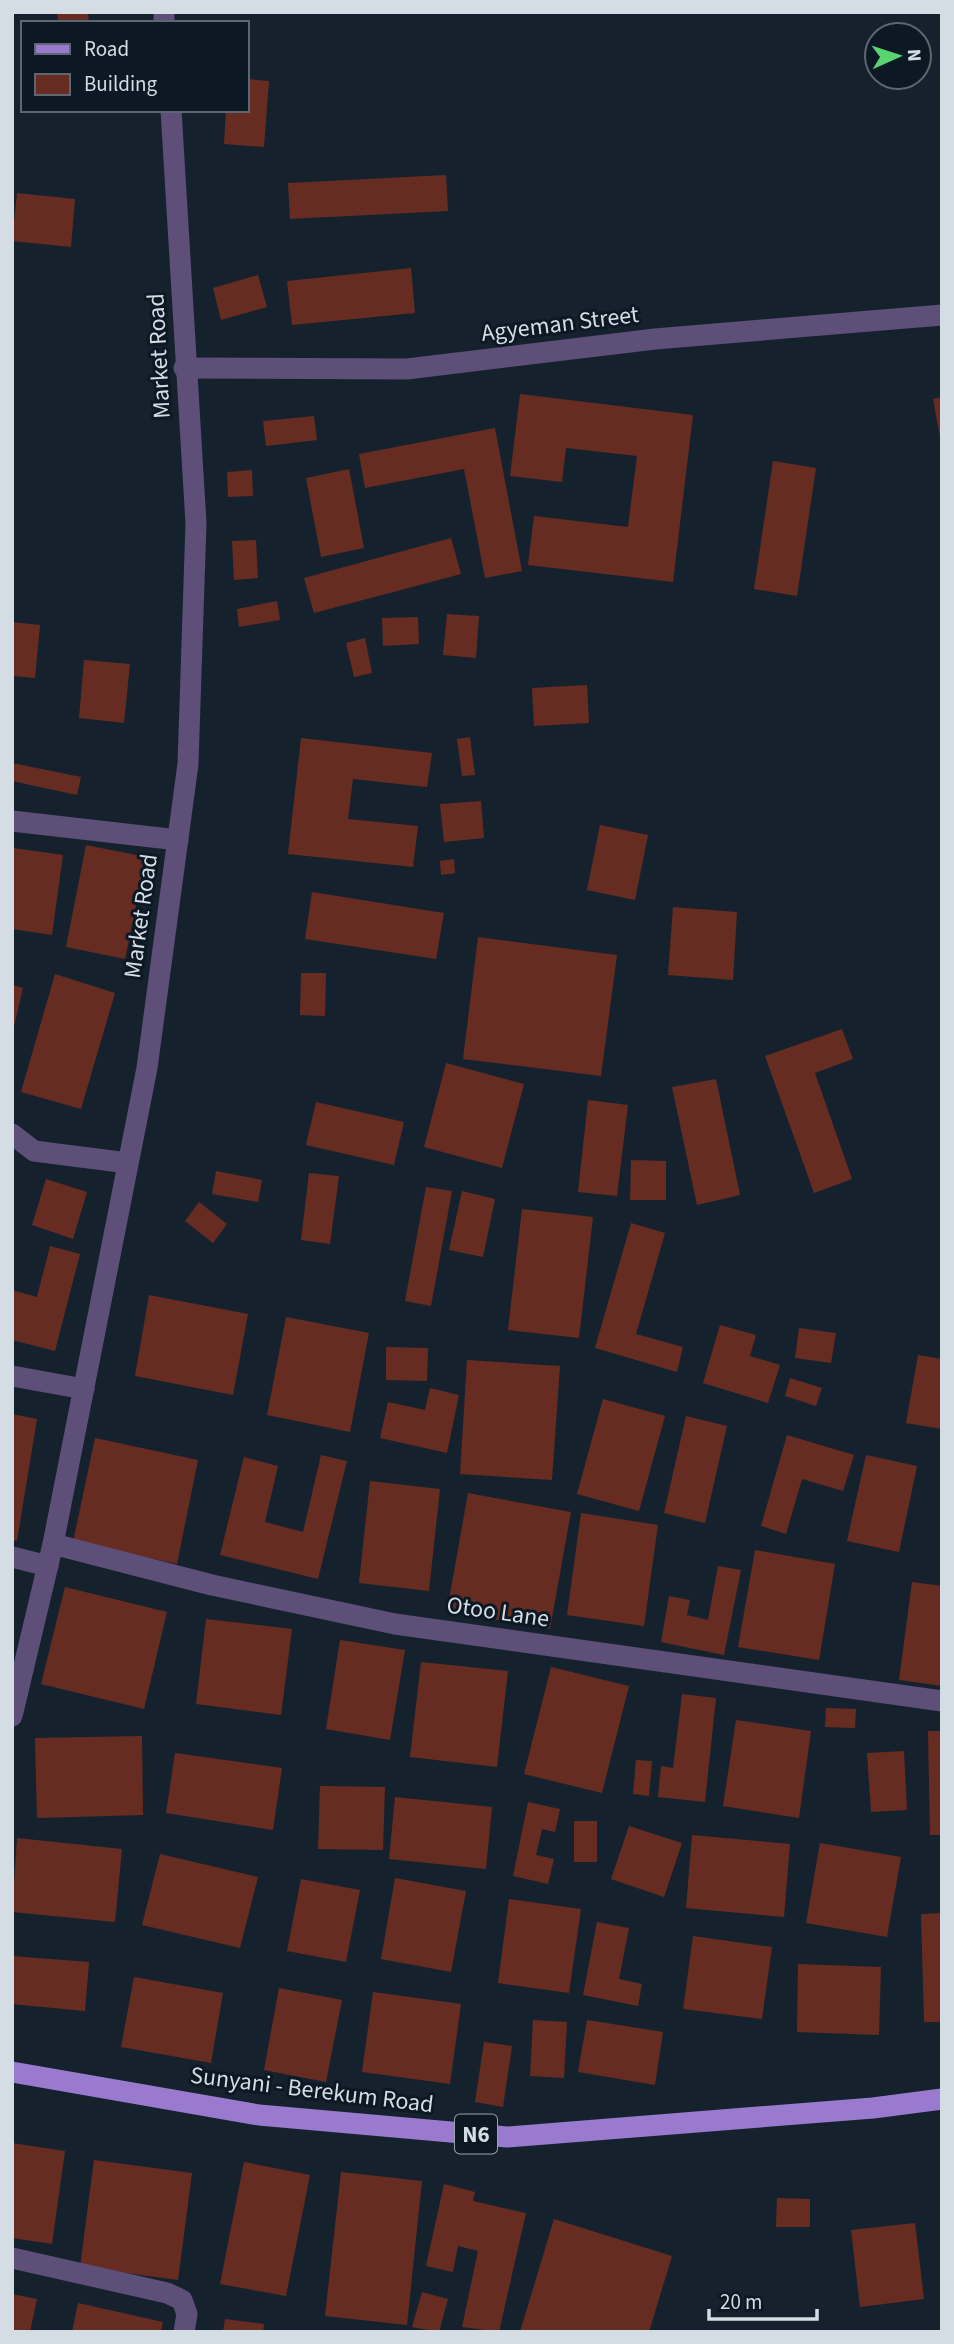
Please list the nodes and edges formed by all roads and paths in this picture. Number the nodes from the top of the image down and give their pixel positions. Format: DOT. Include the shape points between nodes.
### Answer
graph roads {
  1 [pos="171,112"];
  2 [pos="942,315"];
  3 [pos="184,368"];
  4 [pos="12,821"];
  5 [pos="178,840"];
  6 [pos="12,1134"];
  7 [pos="128,1163"];
  8 [pos="12,1376"];
  9 [pos="84,1390"];
  10 [pos="53,1544"];
  11 [pos="12,1557"];
  12 [pos="48,1566"];
  13 [pos="16,1685"];
  14 [pos="942,1701"];
  15 [pos="12,1716"];
  16 [pos="12,2073"];
  17 [pos="942,2099"];
  18 [pos="12,2258"];
  19 [pos="184,2332"];
  1 -- 3 [label="street, Market Road"];
  2 -- 3 [label="street, Agyeman Street" via="655,340 407,369"];
  3 -- 5 [label="street, Market Road" via="196,523 188,764"];
  4 -- 5 [label="street"];
  5 -- 7 [label="street, Market Road" via="147,1068"];
  6 -- 7 [label="street" via="34,1151"];
  7 -- 9 [label="street, Market Road"];
  8 -- 9 [label="street"];
  9 -- 10 [label="street, Market Road"];
  10 -- 12 [label="street, Market Road"];
  10 -- 14 [label="street, Otoo Lane" via="212,1585 396,1623"];
  11 -- 12 [label="street"];
  12 -- 13 [label="street, Market Road"];
  13 -- 15 [label="street, Market Road"];
  16 -- 17 [label="main road, Sunyani - Berekum Road / N6" via="259,2115 506,2137"];
  18 -- 19 [label="street" via="167,2292 182,2300 187,2314"];
}
